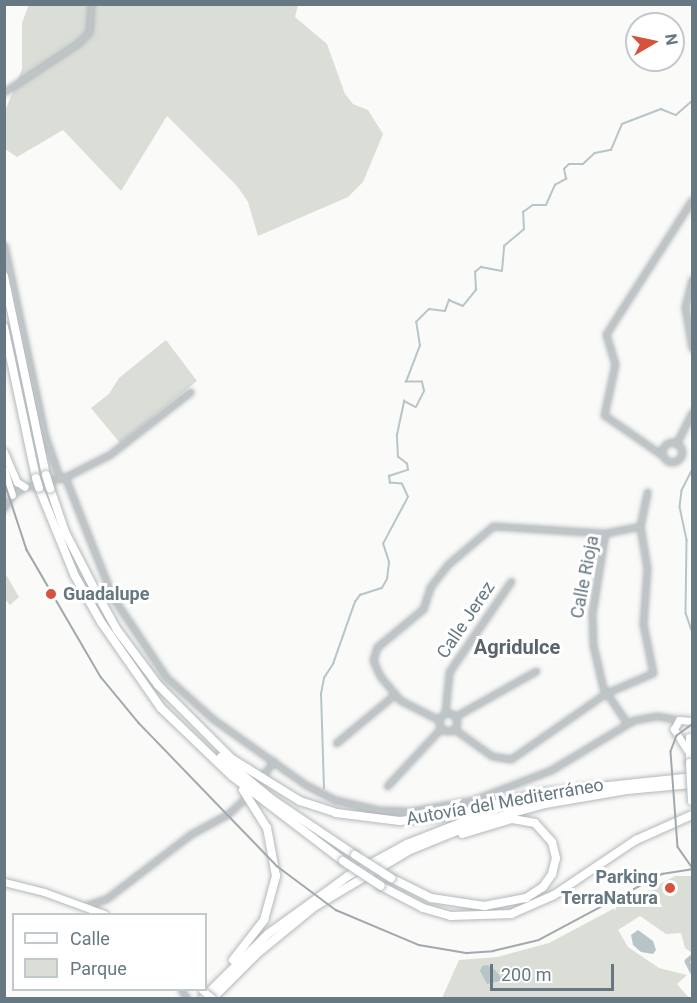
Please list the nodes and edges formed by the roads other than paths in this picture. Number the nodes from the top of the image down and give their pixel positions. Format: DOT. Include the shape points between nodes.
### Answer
graph roads {
  1 [pos="91,4"];
  2 [pos="4,92"];
  3 [pos="693,200"];
  4 [pos="4,245"];
  5 [pos="4,276"];
  6 [pos="693,279"];
  7 [pos="4,327"];
  8 [pos="693,348"];
  9 [pos="190,392"];
  10 [pos="693,412"];
  11 [pos="693,417"];
  12 [pos="677,444"];
  13 [pos="4,452"];
  14 [pos="662,455"];
  15 [pos="7,467"];
  16 [pos="62,477"];
  17 [pos="25,487"];
  18 [pos="647,492"];
  19 [pos="10,495"];
  20 [pos="4,508"];
  21 [pos="640,526"];
  22 [pos="605,533"];
  23 [pos="511,581"];
  24 [pos="117,630"];
  25 [pos="536,671"];
  26 [pos="606,693"];
  27 [pos="395,694"];
  28 [pos="445,713"];
  29 [pos="456,716"];
  30 [pos="657,716"];
  31 [pos="439,720"];
  32 [pos="680,720"];
  33 [pos="627,723"];
  34 [pos="441,728"];
  35 [pos="454,729"];
  36 [pos="674,729"];
  37 [pos="691,730"];
  38 [pos="680,739"];
  39 [pos="336,743"];
  40 [pos="687,750"];
  41 [pos="274,761"];
  42 [pos="232,776"];
  43 [pos="262,776"];
  44 [pos="693,777"];
  45 [pos="693,784"];
  46 [pos="387,786"];
  47 [pos="572,788"];
  48 [pos="243,800"];
  49 [pos="691,801"];
  50 [pos="692,812"];
  51 [pos="353,881"];
  52 [pos="4,882"];
  53 [pos="105,902"];
  54 [pos="96,907"];
  55 [pos="104,913"];
  56 [pos="106,913"];
  57 [pos="224,974"];
  58 [pos="203,999"];
  59 [pos="213,999"];
  1 -- 2 [label="street" via="89,32"];
  3 -- 14 [label="street" via="606,334 615,364 604,415"];
  4 -- 16 [label="street" via="45,436"];
  5 -- 24 [label="highway, Autovía del Mediterráneo, bridge" via="50,488 65,532"];
  6 -- 8 [label="street" via="685,307"];
  7 -- 42 [label="highway, bridge" via="36,478 75,576 114,645 162,708"];
  9 -- 16 [label="street" via="109,455"];
  10 -- 12 [label="street"];
  11 -- 12 [label="street"];
  12 -- 14 [label="street" via="664,446"];
  12 -- 14 [label="street" via="681,451 678,460 669,462"];
  13 -- 15 [label="main road"];
  15 -- 17 [label="main road"];
  15 -- 19 [label="main road"];
  16 -- 17 [label="street"];
  16 -- 41 [label="street" via="108,586 144,648 188,701"];
  17 -- 19 [label="street"];
  18 -- 21 [label="street"];
  19 -- 20 [label="street"];
  21 -- 22 [label="street, Calle Rioja"];
  21 -- 26 [label="street" via="647,568 643,624 653,673"];
  22 -- 26 [label="street, Calle Rioja" via="591,628"];
  22 -- 27 [label="street" via="501,525 480,533 439,575 423,609 377,647 374,667"];
  23 -- 28 [label="street, Calle Jerez" via="449,672"];
  24 -- 47 [label="highway, Autovía del Mediterráneo" via="164,691 222,751 263,782 312,806 369,819 423,820"];
  24 -- 51 [label="highway, bridge" via="156,687 207,743 273,800 355,855 391,878 441,901 473,906 503,904 521,900 543,887 555,868 555,852 540,826 512,819 438,843"];
  25 -- 29 [label="street"];
  26 -- 33 [label="street"];
  26 -- 35 [label="street" via="510,759 492,756"];
  27 -- 31 [label="street" via="411,708"];
  27 -- 39 [label="street"];
  28 -- 29 [label="street"];
  28 -- 31 [label="street"];
  29 -- 35 [label="street"];
  30 -- 32 [label="street"];
  30 -- 33 [label="street"];
  30 -- 36 [label="street" via="668,720"];
  31 -- 34 [label="street"];
  32 -- 36 [label="main road"];
  32 -- 37 [label="main road"];
  33 -- 41 [label="street" via="534,777 473,800 435,809 379,810 336,800 306,785"];
  34 -- 35 [label="street"];
  34 -- 46 [label="street"];
  36 -- 38 [label="main road"];
  37 -- 38 [label="main road"];
  37 -- 40 [label="main road"];
  38 -- 40 [label="main road"];
  40 -- 49 [label="main road, bridge"];
  41 -- 43 [label="street"];
  42 -- 50 [label="highway, bridge" via="381,886 423,908 451,916 511,914 554,895 630,843"];
  42 -- 57 [label="highway" via="267,828 276,876 264,920"];
  44 -- 47 [label="highway, Autovía del Mediterráneo"];
  45 -- 51 [label="highway" via="597,794 494,818 410,850"];
  47 -- 57 [label="highway" via="476,816 386,854 300,909"];
  48 -- 53 [label="street" via="228,814 191,834"];
  49 -- 50 [label="main road"];
  51 -- 59 [label="highway" via="272,940"];
  52 -- 54 [label="main road"];
  53 -- 54 [label="street"];
  53 -- 56 [label="street"];
  54 -- 55 [label="main road"];
  57 -- 58 [label="highway"];
}
